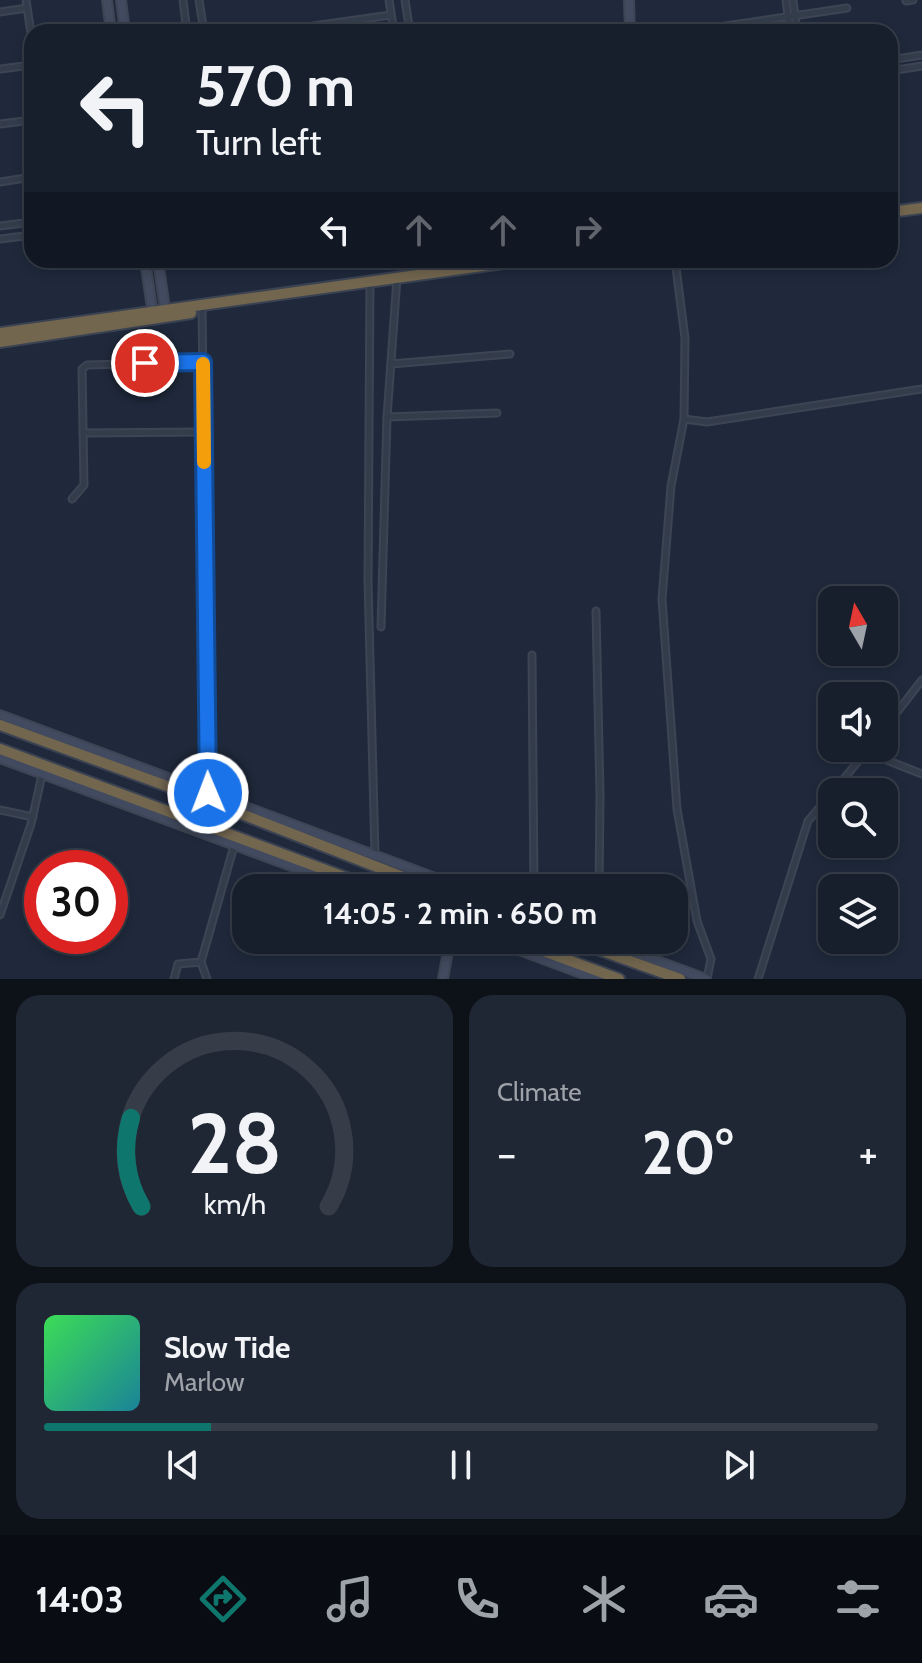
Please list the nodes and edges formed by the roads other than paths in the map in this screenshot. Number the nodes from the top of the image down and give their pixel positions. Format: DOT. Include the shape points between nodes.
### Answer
graph roads {
  1 [pos="26,0"];
  2 [pos="107,0"];
  3 [pos="121,0"];
  4 [pos="183,0"];
  5 [pos="199,0"];
  6 [pos="389,0"];
  7 [pos="405,0"];
  8 [pos="629,0"];
  9 [pos="786,0"];
  10 [pos="793,0"];
  11 [pos="913,0"];
  12 [pos="906,1"];
  13 [pos="27,8"];
  14 [pos="847,8"];
  15 [pos="0,12"];
  16 [pos="391,15"];
  17 [pos="792,16"];
  18 [pos="30,24"];
  19 [pos="110,24"];
  20 [pos="124,24"];
  21 [pos="186,24"];
  22 [pos="203,24"];
  23 [pos="327,24"];
  24 [pos="393,24"];
  25 [pos="409,24"];
  26 [pos="630,24"];
  27 [pos="738,24"];
  28 [pos="791,24"];
  29 [pos="794,24"];
  30 [pos="922,55"];
  31 [pos="898,59"];
  32 [pos="24,66"];
  33 [pos="922,66"];
  34 [pos="0,69"];
  35 [pos="898,70"];
  36 [pos="24,121"];
  37 [pos="0,124"];
  38 [pos="24,178"];
  39 [pos="0,182"];
  40 [pos="922,208"];
  41 [pos="898,211"];
  42 [pos="24,223"];
  43 [pos="0,226"];
  44 [pos="24,236"];
  45 [pos="0,239"];
  46 [pos="146,268"];
  47 [pos="159,268"];
  48 [pos="465,268"];
  49 [pos="676,268"];
  50 [pos="397,277"];
  51 [pos="370,281"];
  52 [pos="202,307"];
  53 [pos="165,313"];
  54 [pos="153,315"];
  55 [pos="0,333"];
  56 [pos="0,342"];
  57 [pos="510,354"];
  58 [pos="203,362"];
  59 [pos="391,364"];
  60 [pos="922,389"];
  61 [pos="497,413"];
  62 [pos="387,417"];
  63 [pos="684,419"];
  64 [pos="203,432"];
  65 [pos="83,433"];
  66 [pos="72,499"];
  67 [pos="596,611"];
  68 [pos="381,627"];
  69 [pos="532,655"];
  70 [pos="922,680"];
  71 [pos="898,711"];
  72 [pos="0,715"];
  73 [pos="0,725"];
  74 [pos="0,749"];
  75 [pos="0,758"];
  76 [pos="858,762"];
  77 [pos="895,762"];
  78 [pos="42,774"];
  79 [pos="922,774"];
  80 [pos="844,778"];
  81 [pos="208,793"];
  82 [pos="818,809"];
  83 [pos="0,810"];
  84 [pos="33,817"];
  85 [pos="235,845"];
  86 [pos="375,855"];
  87 [pos="313,874"];
  88 [pos="336,874"];
  89 [pos="395,874"];
  90 [pos="425,874"];
  91 [pos="534,874"];
  92 [pos="599,874"];
  93 [pos="2,907"];
  94 [pos="0,915"];
  95 [pos="447,954"];
  96 [pos="530,954"];
  97 [pos="552,954"];
  98 [pos="611,954"];
  99 [pos="639,954"];
  100 [pos="201,962"];
  101 [pos="174,979"];
  102 [pos="207,979"];
  103 [pos="443,979"];
  104 [pos="597,979"];
  105 [pos="619,979"];
  106 [pos="680,979"];
  107 [pos="706,979"];
  108 [pos="758,979"];
  1 -- 13 [label="street"];
  2 -- 19 [label="street"];
  3 -- 20 [label="street"];
  4 -- 21 [label="street"];
  5 -- 22 [label="street"];
  6 -- 16 [label="street"];
  7 -- 25 [label="street"];
  8 -- 26 [label="street"];
  9 -- 17 [label="street"];
  10 -- 17 [label="street"];
  11 -- 12 [label="street"];
  13 -- 15 [label="street"];
  13 -- 18 [label="street"];
  14 -- 17 [label="street"];
  16 -- 23 [label="street"];
  16 -- 24 [label="street"];
  17 -- 27 [label="street"];
  17 -- 28 [label="street"];
  17 -- 29 [label="street"];
  30 -- 31 [label="street"];
  32 -- 34 [label="street"];
  33 -- 35 [label="street"];
  36 -- 37 [label="street"];
  38 -- 39 [label="street"];
  40 -- 41 [label="highway"];
  42 -- 43 [label="street"];
  44 -- 45 [label="street"];
  46 -- 54 [label="street"];
  47 -- 53 [label="street"];
  48 -- 50 [label="highway"];
  49 -- 63 [label="street" via="685,338"];
  50 -- 51 [label="highway"];
  50 -- 59 [label="street"];
  51 -- 52 [label="highway"];
  51 -- 86 [label="street" via="368,581"];
  52 -- 53 [label="highway"];
  52 -- 58 [label="street"];
  53 -- 54 [label="highway"];
  54 -- 55 [label="highway"];
  54 -- 56 [label="highway"];
  57 -- 59 [label="street"];
  58 -- 64 [label="street"];
  58 -- 65 [label="street" via="87,365 82,369"];
  59 -- 62 [label="street"];
  60 -- 63 [label="street" via="707,422"];
  61 -- 62 [label="street"];
  62 -- 68 [label="street"];
  63 -- 107 [label="street" via="671,486 662,599 677,809 697,921 711,959"];
  64 -- 65 [label="street"];
  64 -- 81 [label="street"];
  65 -- 66 [label="street" via="84,485"];
  67 -- 92 [label="street"];
  69 -- 91 [label="street"];
  70 -- 71 [label="street"];
  72 -- 81 [label="street"];
  73 -- 89 [label="highway"];
  74 -- 88 [label="highway"];
  75 -- 78 [label="street"];
  76 -- 80 [label="street"];
  77 -- 79 [label="street"];
  78 -- 84 [label="street"];
  78 -- 85 [label="street"];
  81 -- 86 [label="street"];
  82 -- 108 [label="street" via="808,821"];
  83 -- 84 [label="street"];
  84 -- 93 [label="street"];
  85 -- 87 [label="street"];
  85 -- 100 [label="street"];
  86 -- 90 [label="street"];
  93 -- 94 [label="street"];
  95 -- 103 [label="street"];
  96 -- 104 [label="street"];
  97 -- 105 [label="highway"];
  98 -- 106 [label="highway"];
  99 -- 107 [label="street"];
  100 -- 101 [label="street" via="178,964"];
  100 -- 102 [label="street"];
}
